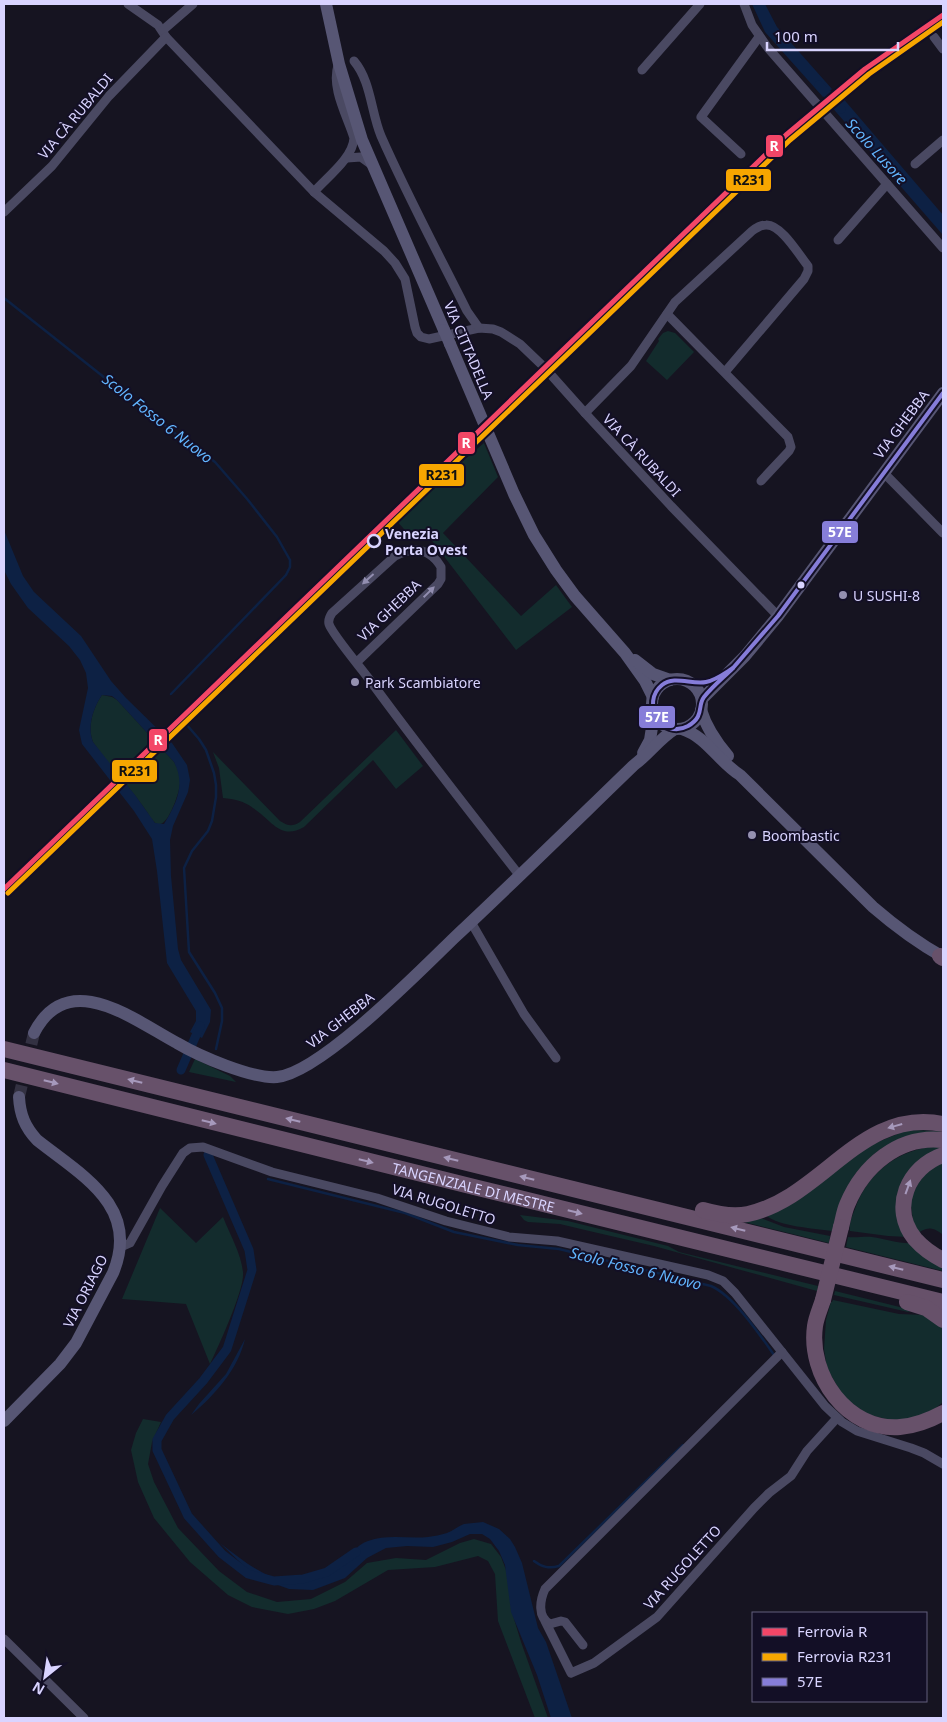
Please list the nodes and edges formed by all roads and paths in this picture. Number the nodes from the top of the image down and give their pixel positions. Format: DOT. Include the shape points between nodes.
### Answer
graph roads {
  1 [pos="128,4"];
  2 [pos="193,4"];
  3 [pos="326,4"];
  4 [pos="700,4"];
  5 [pos="744,4"];
  6 [pos="164,33"];
  7 [pos="759,37"];
  8 [pos="934,38"];
  9 [pos="943,49"];
  10 [pos="354,61"];
  11 [pos="339,64"];
  12 [pos="642,70"];
  13 [pos="943,140"];
  14 [pos="741,154"];
  15 [pos="347,158"];
  16 [pos="915,164"];
  17 [pos="374,168"];
  18 [pos="887,184"];
  19 [pos="314,192"];
  20 [pos="4,212"];
  21 [pos="838,240"];
  22 [pos="943,248"];
  23 [pos="668,314"];
  24 [pos="478,328"];
  25 [pos="725,372"];
  26 [pos="943,393"];
  27 [pos="585,414"];
  28 [pos="884,473"];
  29 [pos="761,481"];
  30 [pos="943,533"];
  31 [pos="778,616"];
  32 [pos="625,653"];
  33 [pos="354,660"];
  34 [pos="736,666"];
  35 [pos="670,680"];
  36 [pos="690,682"];
  37 [pos="653,697"];
  38 [pos="702,705"];
  39 [pos="654,715"];
  40 [pos="678,729"];
  41 [pos="634,765"];
  42 [pos="740,775"];
  43 [pos="520,876"];
  44 [pos="471,922"];
  45 [pos="942,957"];
  46 [pos="34,1033"];
  47 [pos="4,1049"];
  48 [pos="556,1058"];
  49 [pos="4,1070"];
  50 [pos="19,1097"];
  51 [pos="943,1124"];
  52 [pos="943,1140"];
  53 [pos="943,1155"];
  54 [pos="609,1198"];
  55 [pos="121,1247"];
  56 [pos="943,1260"];
  57 [pos="846,1278"];
  58 [pos="943,1280"];
  59 [pos="943,1302"];
  60 [pos="943,1320"];
  61 [pos="782,1352"];
  62 [pos="941,1413"];
  63 [pos="837,1418"];
  64 [pos="4,1421"];
  65 [pos="943,1464"];
  66 [pos="545,1621"];
  67 [pos="4,1639"];
  68 [pos="583,1645"];
  69 [pos="84,1718"];
  1 -- 6 [label="street, VIA CÀ RUBALDI" via="147,16"];
  2 -- 6 [label="street, VIA CÀ RUBALDI"];
  3 -- 11 [label="street, VIA CITTADELLA"];
  4 -- 12 [label="street"];
  5 -- 7 [label="street"];
  6 -- 19 [label="street, VIA CÀ RUBALDI"];
  6 -- 20 [label="street, VIA CÀ RUBALDI" via="52,166"];
  7 -- 14 [label="street" via="701,117"];
  7 -- 18 [label="street"];
  8 -- 9 [label="street"];
  10 -- 24 [label="street" via="362,72 376,122 390,156"];
  11 -- 15 [label="street" via="337,85 354,138"];
  11 -- 17 [label="street, VIA CITTADELLA"];
  13 -- 16 [label="street"];
  15 -- 17 [label="street" via="361,157"];
  15 -- 19 [label="street"];
  17 -- 32 [label="street, VIA CITTADELLA, bridge" via="514,494 546,554 586,611"];
  18 -- 21 [label="street"];
  18 -- 22 [label="street"];
  19 -- 24 [label="street, VIA CÀ RUBALDI" via="384,250 395,263 405,279 415,326 421,337 429,339"];
  23 -- 25 [label="street"];
  23 -- 25 [label="street" via="675,302 752,231 765,225 780,230 808,266 807,275"];
  23 -- 27 [label="street" via="632,366"];
  24 -- 27 [label="street, VIA CÀ RUBALDI" via="501,332 520,344"];
  25 -- 29 [label="street" via="790,442 789,451"];
  26 -- 28 [label="street, VIA GHEBBA"];
  27 -- 31 [label="street, VIA CÀ RUBALDI"];
  28 -- 30 [label="street, VIA GHEBBA"];
  28 -- 31 [label="street, VIA GHEBBA"];
  31 -- 34 [label="street, VIA GHEBBA"];
  32 -- 35 [label="street, VIA CITTADELLA" via="652,674"];
  32 -- 37 [label="street, VIA CITTADELLA"];
  33 -- 33 [label="street, VIA GHEBBA, one-way" via="438,584 441,567 432,555 418,549 395,556 329,617 329,624"];
  33 -- 43 [label="street, VIA GHEBBA"];
  34 -- 36 [label="street, VIA GHEBBA" via="707,681"];
  34 -- 38 [label="street, VIA GHEBBA"];
  35 -- 36 [label="street"];
  35 -- 37 [label="street" via="656,690"];
  36 -- 38 [label="street" via="698,690"];
  37 -- 39 [label="street"];
  38 -- 40 [label="street" via="694,722"];
  38 -- 42 [label="street" via="704,719"];
  39 -- 40 [label="street" via="662,725"];
  39 -- 41 [label="street, VIA GHEBBA" via="650,740"];
  40 -- 41 [label="street, VIA GHEBBA" via="663,737"];
  40 -- 42 [label="street" via="692,732"];
  41 -- 43 [label="street, VIA GHEBBA"];
  42 -- 45 [label="street" via="873,907"];
  43 -- 44 [label="street, VIA GHEBBA"];
  44 -- 46 [label="street, VIA GHEBBA" via="334,1047 289,1074 262,1076 203,1057 131,1017 90,1001 75,1001 54,1009"];
  44 -- 48 [label="street" via="524,1014"];
  54 -- 47 [label="highway, TANGENZIALE DI MESTRE, one-way"];
  49 -- 57 [label="highway, TANGENZIALE DI MESTRE, one-way"];
  50 -- 55 [label="street, VIA ORIAGO" via="20,1110 30,1132 100,1190 117,1223"];
  51 -- 54 [label="highway, one-way" via="916,1122 877,1132 782,1201 746,1215 718,1214 640,1195"];
  52 -- 62 [label="highway, bridge" via="904,1144 871,1166 862,1178 847,1205 815,1326 820,1373 836,1399 848,1410 879,1425 899,1427 920,1423"];
  56 -- 53 [label="highway, one-way" via="914,1237 905,1218 904,1202 908,1185 921,1166"];
  58 -- 54 [label="highway, TANGENZIALE DI MESTRE, one-way"];
  55 -- 61 [label="street, VIA RUGOLETTO" via="130,1243 183,1154 190,1148 203,1147 272,1172 377,1198 455,1224 509,1237 556,1241 716,1278 735,1292"];
  55 -- 64 [label="street, VIA ORIAGO" via="113,1273 76,1343"];
  57 -- 59 [label="highway, TANGENZIALE DI MESTRE"];
  57 -- 60 [label="highway" via="858,1290 915,1304"];
  61 -- 63 [label="street, VIA RUGOLETTO"];
  61 -- 66 [label="street, VIA RUGOLETTO" via="547,1587 540,1604"];
  63 -- 65 [label="street, VIA RUGOLETTO" via="857,1431 912,1448"];
  63 -- 66 [label="street, VIA RUGOLETTO" via="806,1451 791,1476 754,1508 657,1617 594,1663 571,1673"];
  66 -- 68 [label="street" via="550,1624 565,1622"];
  67 -- 69 [label="street"];
}
